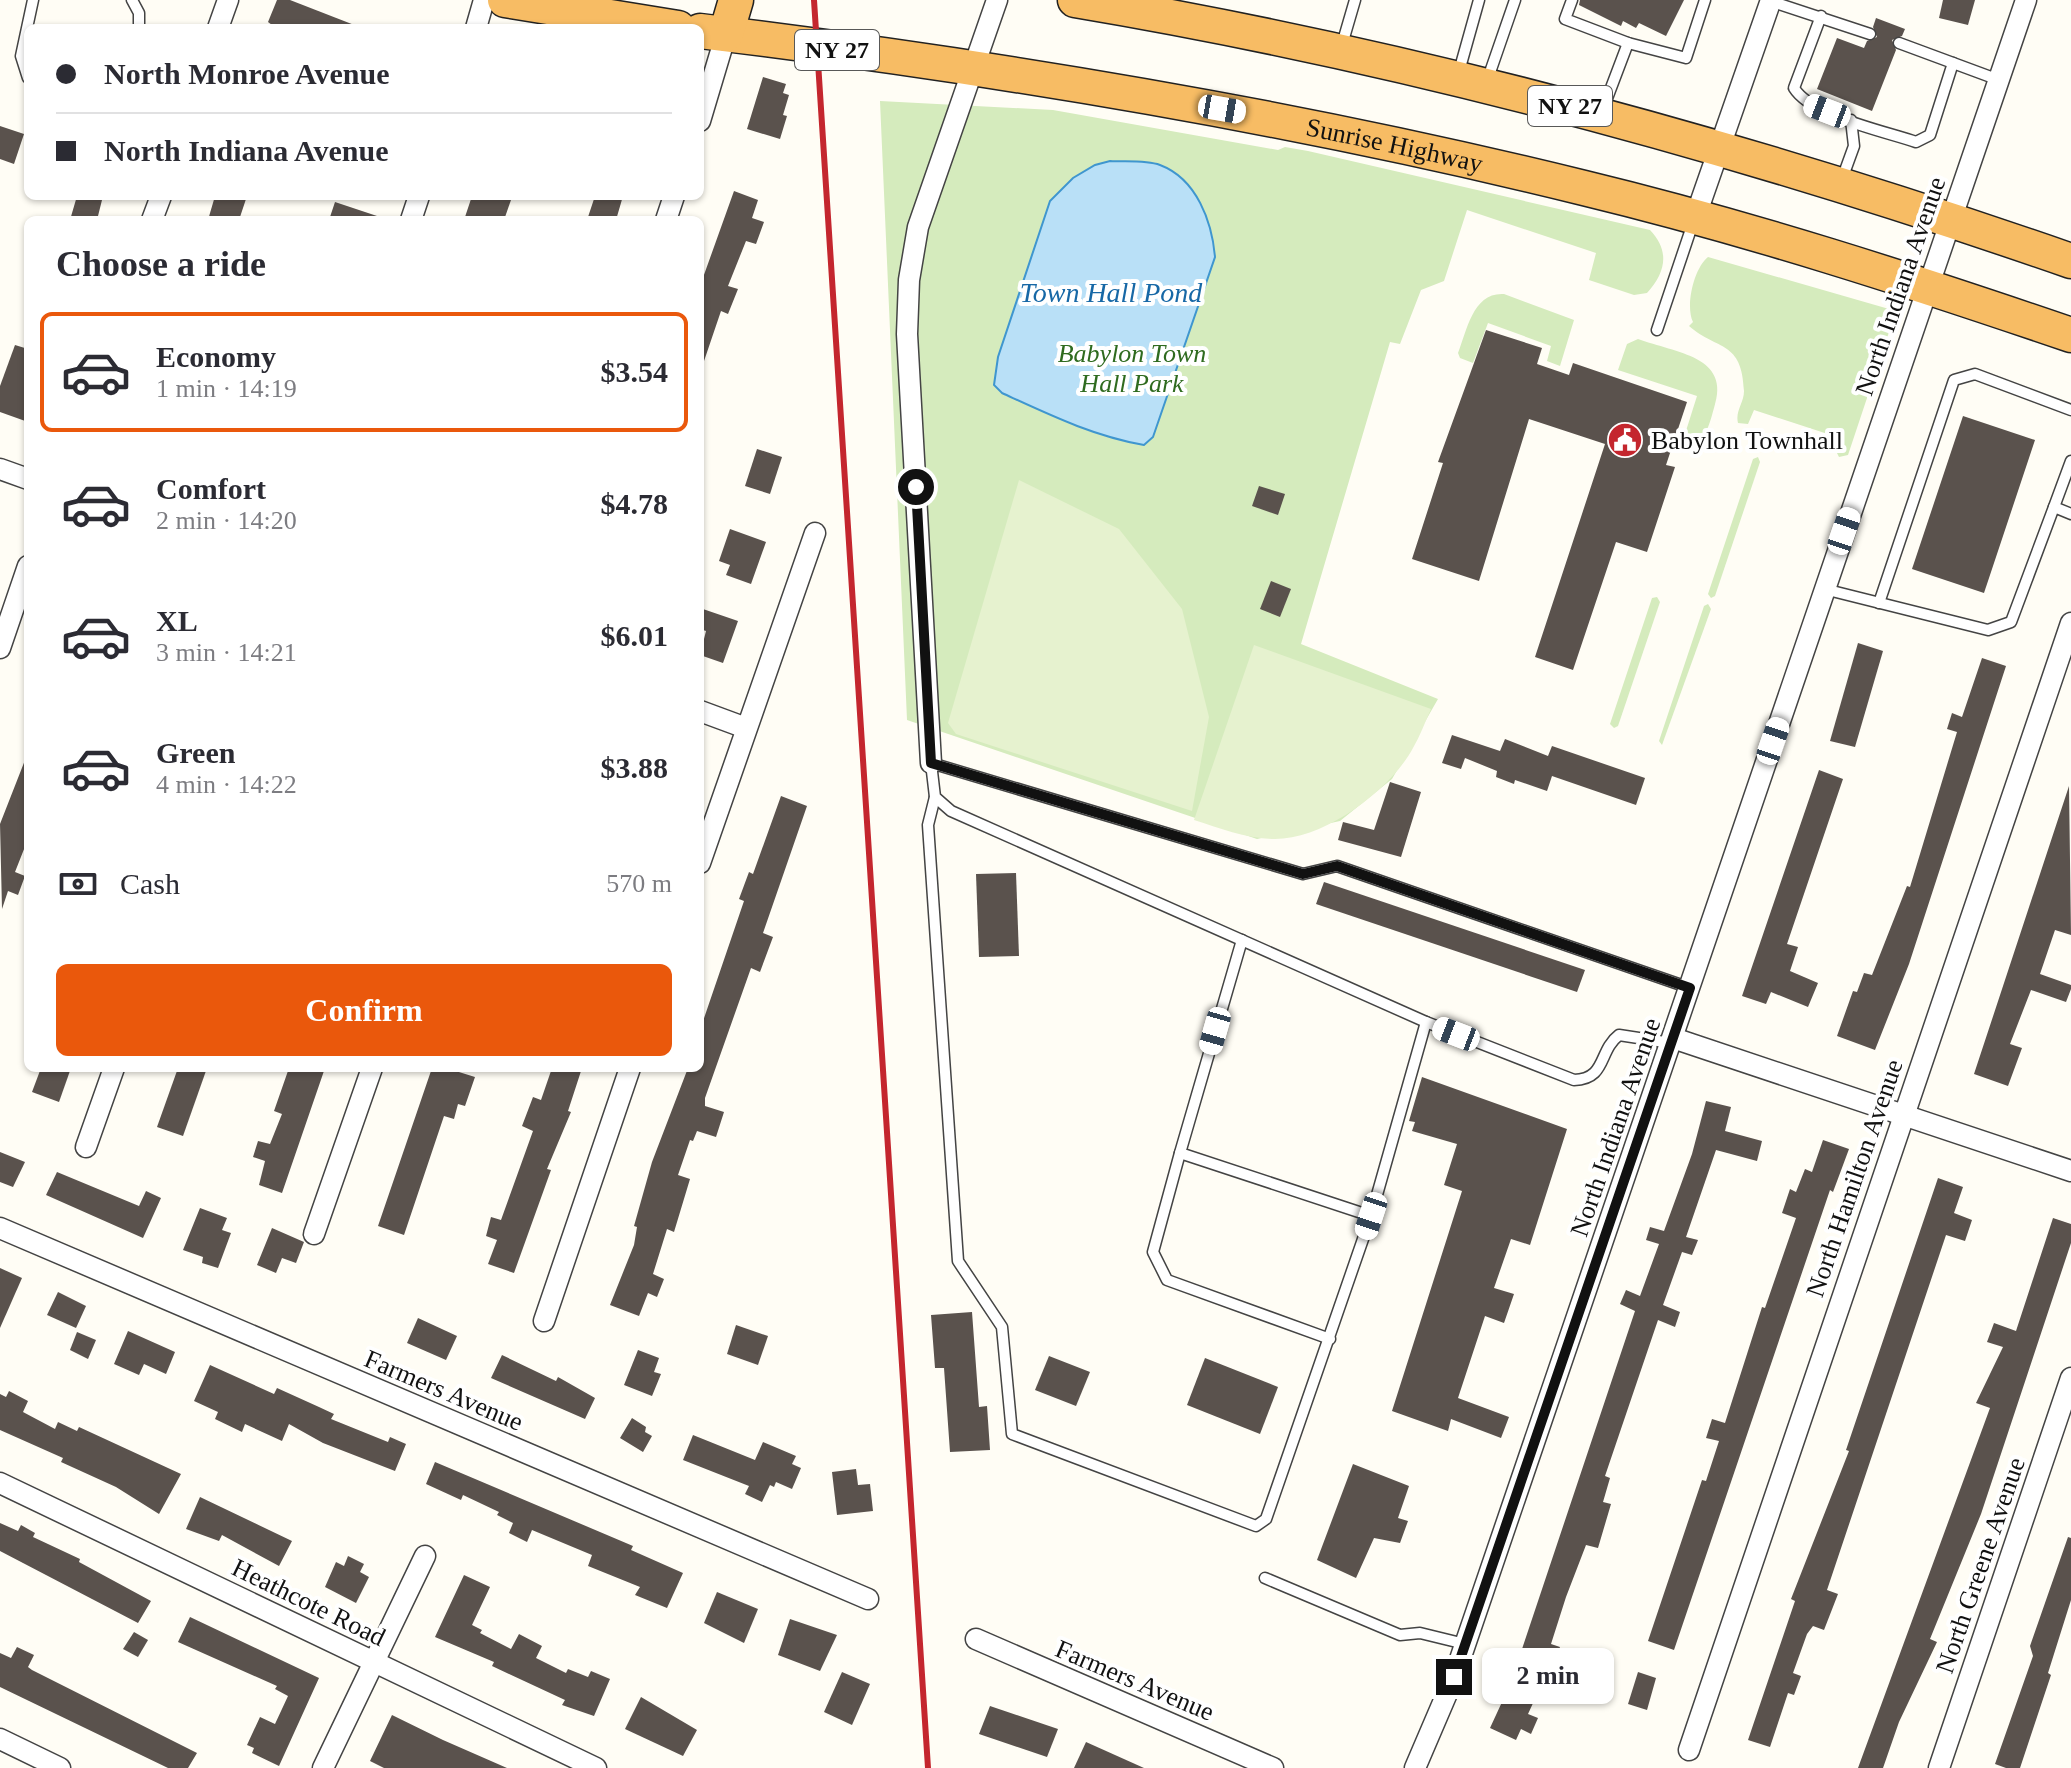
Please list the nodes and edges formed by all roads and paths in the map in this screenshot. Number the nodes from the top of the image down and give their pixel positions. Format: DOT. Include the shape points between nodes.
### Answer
graph roads {
  1 [pos="33,0"];
  2 [pos="132,0"];
  3 [pos="228,0"];
  4 [pos="484,0"];
  5 [pos="505,0"];
  6 [pos="736,0"];
  7 [pos="997,0"];
  8 [pos="1075,0"];
  9 [pos="1355,0"];
  10 [pos="1479,0"];
  11 [pos="1515,0"];
  12 [pos="1572,0"];
  13 [pos="1705,0"];
  14 [pos="2026,0"];
  15 [pos="1771,1"];
  16 [pos="1144,6"];
  17 [pos="1821,16"];
  18 [pos="28,24"];
  19 [pos="139,24"];
  20 [pos="223,24"];
  21 [pos="477,24"];
  22 [pos="653,24"];
  23 [pos="713,32"];
  24 [pos="1870,34"];
  25 [pos="24,42"];
  26 [pos="1628,43"];
  27 [pos="1899,43"];
  28 [pos="1340,50"];
  29 [pos="1953,63"];
  30 [pos="24,65"];
  31 [pos="974,69"];
  32 [pos="1999,80"];
  33 [pos="1472,81"];
  34 [pos="704,94"];
  35 [pos="1601,115"];
  36 [pos="1851,120"];
  37 [pos="1719,146"];
  38 [pos="1840,184"];
  39 [pos="1695,218"];
  40 [pos="1950,219"];
  41 [pos="2071,261"];
  42 [pos="1927,286"];
  43 [pos="1657,330"];
  44 [pos="2071,335"];
  45 [pos="2071,410"];
  46 [pos="2071,461"];
  47 [pos="0,469"];
  48 [pos="24,478"];
  49 [pos="2054,507"];
  50 [pos="2071,514"];
  51 [pos="815,533"];
  52 [pos="24,578"];
  53 [pos="1824,589"];
  54 [pos="1879,603"];
  55 [pos="2071,623"];
  56 [pos="0,648"];
  57 [pos="704,712"];
  58 [pos="746,728"];
  59 [pos="931,763"];
  60 [pos="935,797"];
  61 [pos="704,851"];
  62 [pos="1242,940"];
  63 [pos="1690,988"];
  64 [pos="1426,1022"];
  65 [pos="1672,1040"];
  66 [pos="113,1072"];
  67 [pos="371,1072"];
  68 [pos="629,1072"];
  69 [pos="1903,1115"];
  70 [pos="86,1147"];
  71 [pos="1180,1153"];
  72 [pos="2071,1171"];
  73 [pos="1371,1216"];
  74 [pos="0,1228"];
  75 [pos="314,1234"];
  76 [pos="544,1321"];
  77 [pos="1330,1339"];
  78 [pos="2071,1378"];
  79 [pos="0,1483"];
  80 [pos="425,1556"];
  81 [pos="1265,1578"];
  82 [pos="868,1599"];
  83 [pos="976,1639"];
  84 [pos="1465,1644"];
  85 [pos="372,1661"];
  86 [pos="0,1739"];
  87 [pos="1689,1750"];
  88 [pos="46,1765"];
  89 [pos="323,1768"];
  90 [pos="596,1768"];
  91 [pos="1273,1768"];
  92 [pos="1415,1768"];
  93 [pos="1939,1768"];
  1 -- 18 [label="lane"];
  2 -- 19 [label="lane"];
  3 -- 20 [label="street"];
  4 -- 21 [label="street"];
  5 -- 22 [label="highway"];
  6 -- 23 [label="highway"];
  7 -- 31 [label="street"];
  8 -- 16 [label="highway, NY 27"];
  9 -- 28 [label="lane"];
  10 -- 33 [label="lane"];
  11 -- 33 [label="lane"];
  12 -- 26 [label="lane" via="1565,19"];
  13 -- 26 [label="lane" via="1686,58"];
  14 -- 32 [label="street, North Indiana Avenue"];
  15 -- 17 [label="lane"];
  15 -- 37 [label="street"];
  16 -- 28 [label="highway, NY 27"];
  17 -- 24 [label="lane"];
  17 -- 36 [label="lane" via="1794,88 1803,102"];
  23 -- 31 [label="highway, Sunrise Highway / NY 27"];
  23 -- 34 [label="street"];
  25 -- 30 [label="lane"];
  26 -- 35 [label="lane"];
  27 -- 29 [label="lane"];
  28 -- 33 [label="highway, NY 27"];
  29 -- 32 [label="lane"];
  29 -- 36 [label="lane" via="1930,135 1916,142"];
  31 -- 39 [label="highway, Sunrise Highway / NY 27" via="1371,139"];
  31 -- 59 [label="street" via="918,227 907,306"];
  32 -- 40 [label="street, North Indiana Avenue"];
  33 -- 35 [label="highway, NY 27"];
  35 -- 37 [label="highway, NY 27"];
  36 -- 38 [label="lane" via="1854,146"];
  37 -- 38 [label="highway, NY 27"];
  37 -- 39 [label="street"];
  38 -- 40 [label="highway, NY 27"];
  39 -- 42 [label="highway, Sunrise Highway / NY 27"];
  39 -- 43 [label="lane"];
  40 -- 41 [label="highway, NY 27"];
  40 -- 42 [label="street, North Indiana Avenue"];
  42 -- 44 [label="highway, Sunrise Highway / NY 27"];
  42 -- 53 [label="street, North Indiana Avenue"];
  45 -- 54 [label="lane" via="1975,374 1954,380"];
  46 -- 49 [label="lane"];
  47 -- 48 [label="street"];
  49 -- 50 [label="lane"];
  49 -- 54 [label="lane" via="2011,622 1988,630"];
  51 -- 58 [label="street"];
  52 -- 56 [label="street"];
  53 -- 54 [label="lane"];
  53 -- 63 [label="street, North Indiana Avenue"];
  55 -- 69 [label="street, North Hamilton Avenue"];
  57 -- 58 [label="street"];
  58 -- 61 [label="street"];
  59 -- 60 [label="lane"];
  59 -- 63 [label="lane" via="1303,874 1337,866"];
  60 -- 62 [label="lane" via="951,811"];
  60 -- 77 [label="lane" via="928,825 958,1261 1002,1327 1012,1434 1256,1526 1266,1519"];
  62 -- 64 [label="lane"];
  62 -- 71 [label="lane"];
  63 -- 65 [label="street, North Indiana Avenue"];
  64 -- 65 [label="lane" via="1574,1080 1593,1077 1619,1035"];
  64 -- 73 [label="lane"];
  65 -- 69 [label="street"];
  65 -- 84 [label="street, North Indiana Avenue"];
  66 -- 70 [label="street"];
  67 -- 75 [label="street"];
  68 -- 76 [label="street"];
  69 -- 72 [label="street"];
  69 -- 87 [label="street, North Hamilton Avenue"];
  71 -- 73 [label="lane"];
  71 -- 77 [label="lane" via="1153,1252 1167,1280"];
  73 -- 77 [label="lane"];
  74 -- 82 [label="street, Farmers Avenue"];
  78 -- 93 [label="street, North Greene Avenue"];
  79 -- 85 [label="street, Heathcote Road"];
  80 -- 85 [label="street"];
  81 -- 84 [label="lane" via="1400,1635 1420,1633"];
  83 -- 91 [label="street, Farmers Avenue"];
  84 -- 92 [label="street, North Indiana Avenue"];
  85 -- 89 [label="street"];
  85 -- 90 [label="street, Heathcote Road"];
  86 -- 88 [label="street"];
}
